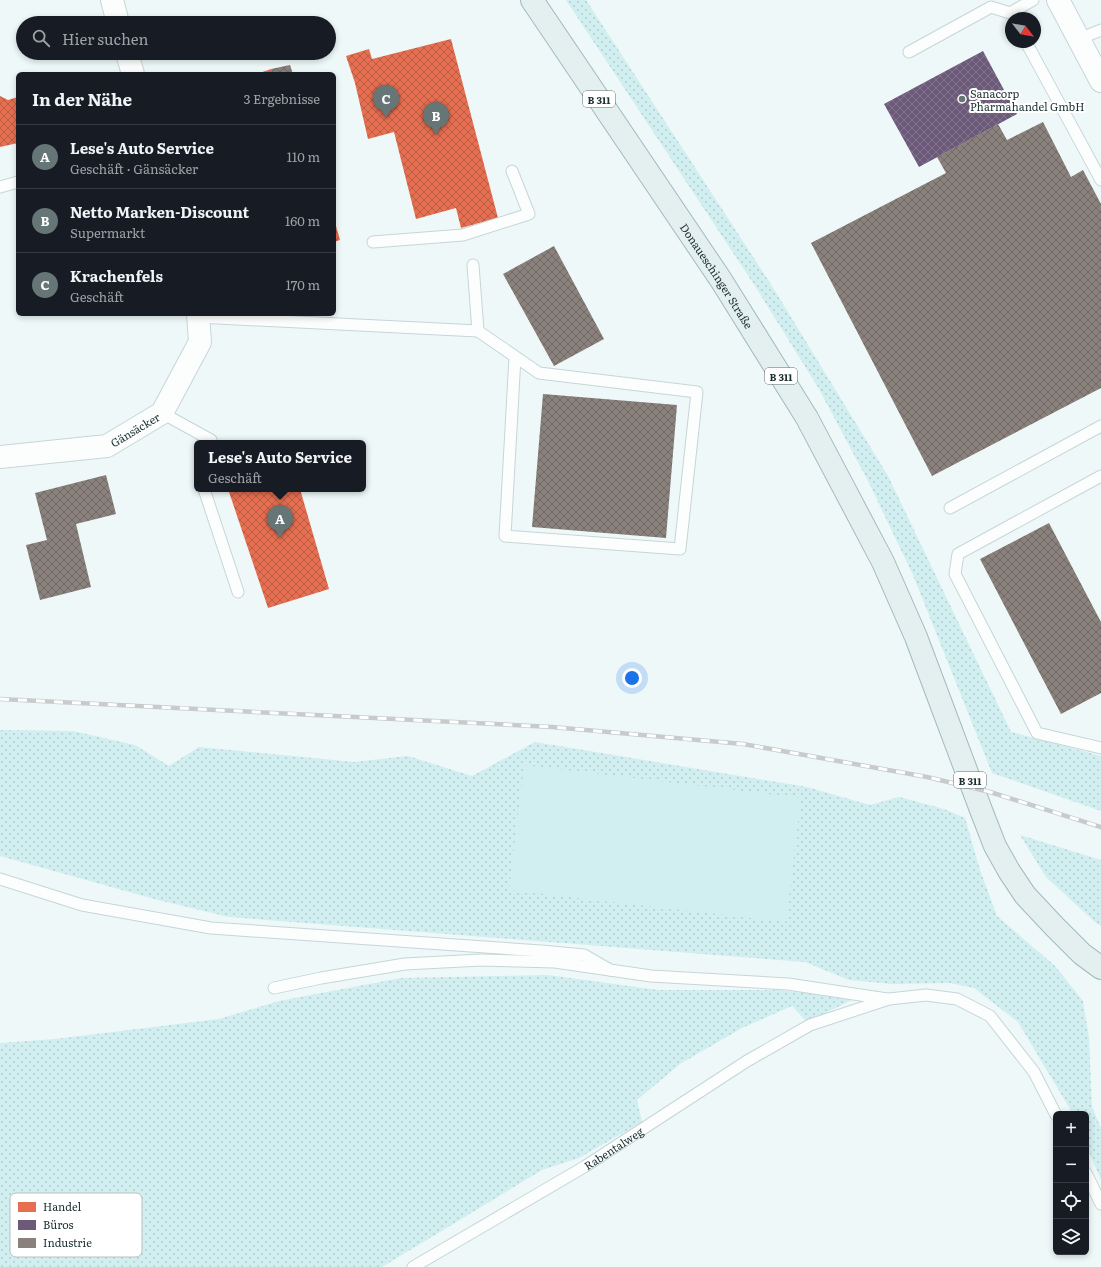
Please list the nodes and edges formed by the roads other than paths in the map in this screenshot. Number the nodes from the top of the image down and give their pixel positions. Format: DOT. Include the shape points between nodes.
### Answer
graph roads {
  1 [pos="112,0"];
  2 [pos="532,0"];
  3 [pos="1033,0"];
  4 [pos="1058,0"];
  5 [pos="1015,12"];
  6 [pos="1005,13"];
  7 [pos="116,16"];
  8 [pos="1101,30"];
  9 [pos="1079,39"];
  10 [pos="1029,48"];
  11 [pos="909,52"];
  12 [pos="129,60"];
  13 [pos="132,72"];
  14 [pos="1101,81"];
  15 [pos="512,171"];
  16 [pos="1101,180"];
  17 [pos="16,183"];
  18 [pos="0,187"];
  19 [pos="373,242"];
  20 [pos="473,265"];
  21 [pos="198,316"];
  22 [pos="478,331"];
  23 [pos="515,357"];
  24 [pos="162,413"];
  25 [pos="1101,426"];
  26 [pos="211,440"];
  27 [pos="0,457"];
  28 [pos="1101,476"];
  29 [pos="205,492"];
  30 [pos="950,508"];
  31 [pos="238,592"];
  32 [pos="1101,748"];
  33 [pos="0,879"];
  34 [pos="1101,968"];
  35 [pos="610,970"];
  36 [pos="274,988"];
  37 [pos="889,999"];
  38 [pos="1054,1111"];
  39 [pos="1089,1179"];
  40 [pos="1101,1204"];
  41 [pos="413,1267"];
  1 -- 7 [label="street"];
  2 -- 34 [label="main road, Donaueschinger Straße / B 311" via="721,280 807,418 883,562 916,637 995,846 1009,871 1025,894 1054,926 1082,954"];
  3 -- 5 [label="lane"];
  4 -- 9 [label="street"];
  6 -- 11 [label="lane" via="992,8"];
  8 -- 9 [label="lane"];
  9 -- 14 [label="street"];
  10 -- 16 [label="lane"];
  12 -- 13 [label="street"];
  15 -- 19 [label="lane" via="529,214 463,235"];
  17 -- 18 [label="lane"];
  20 -- 22 [label="lane"];
  21 -- 22 [label="lane"];
  21 -- 24 [label="street, Gänsäcker" via="200,342"];
  22 -- 23 [label="lane"];
  23 -- 23 [label="lane" via="539,373 697,392 680,549 505,536"];
  24 -- 26 [label="lane"];
  24 -- 27 [label="street, Gänsäcker" via="107,446"];
  25 -- 30 [label="lane"];
  28 -- 32 [label="lane" via="958,554 955,574 1037,733"];
  29 -- 31 [label="lane"];
  33 -- 35 [label="lane" via="82,904 211,928 584,955"];
  35 -- 36 [label="lane" via="555,962 481,960 420,963 328,976"];
  35 -- 37 [label="lane" via="651,976 788,984"];
  37 -- 38 [label="lane" via="926,995 957,999 990,1016 1034,1072"];
  37 -- 41 [label="lane, Rabentalweg" via="810,1025 747,1061 584,1167"];
  39 -- 40 [label="lane"];
}
